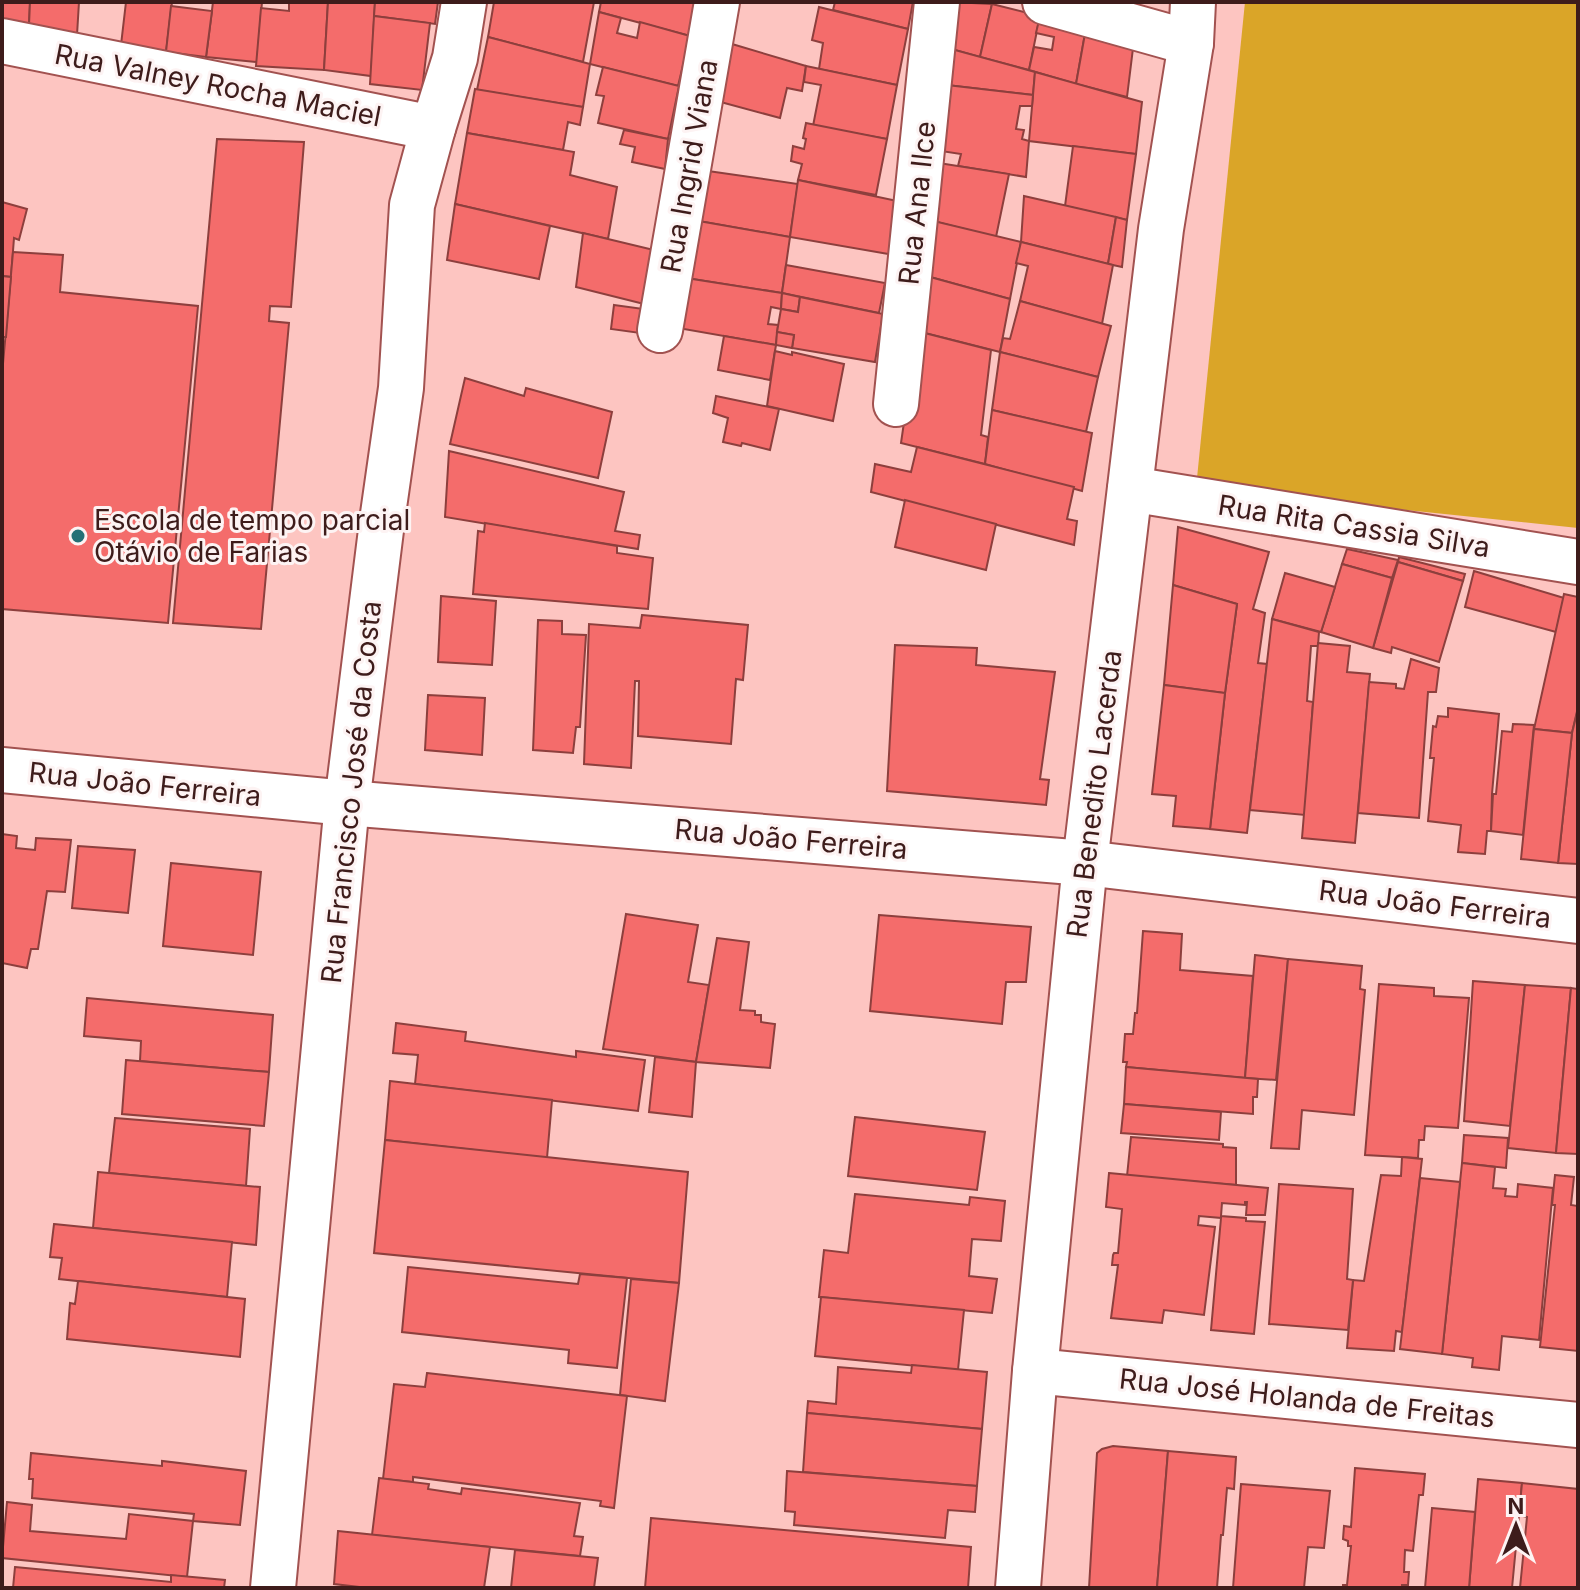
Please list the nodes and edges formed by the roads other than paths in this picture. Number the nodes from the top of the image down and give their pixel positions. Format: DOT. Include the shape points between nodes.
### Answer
graph roads {
  1 [pos="464,2"];
  2 [pos="717,2"];
  3 [pos="937,2"];
  4 [pos="1045,2"];
  5 [pos="1192,23"];
  6 [pos="2,41"];
  7 [pos="433,128"];
  8 [pos="660,330"];
  9 [pos="896,404"];
  10 [pos="1130,489"];
  11 [pos="1578,562"];
  12 [pos="2,770"];
  13 [pos="347,803"];
  14 [pos="1085,863"];
  15 [pos="1578,921"];
  16 [pos="1035,1371"];
  17 [pos="1578,1425"];
  18 [pos="273,1588"];
  19 [pos="1018,1588"];
  1 -- 7 [label="street, Rua Francisco José da Costa" via="455,58"];
  2 -- 8 [label="street, Rua Ingrid Viana"];
  3 -- 9 [label="street, Rua Ana Ilce"];
  4 -- 5 [label="street"];
  5 -- 10 [label="street, Rua Benedito Lacerda"];
  6 -- 7 [label="street, Rua Valney Rocha Maciel"];
  7 -- 13 [label="street, Rua Francisco José da Costa" via="412,205 401,388"];
  10 -- 11 [label="street, Rua Rita Cassia Silva"];
  10 -- 14 [label="street, Rua Benedito Lacerda"];
  12 -- 13 [label="street, Rua João Ferreira"];
  13 -- 14 [label="street, Rua João Ferreira"];
  13 -- 18 [label="street, Rua Francisco José da Costa"];
  14 -- 15 [label="street, Rua João Ferreira"];
  14 -- 16 [label="street, Rua Benedito Lacerda"];
  16 -- 17 [label="street, Rua José Holanda de Freitas"];
  16 -- 19 [label="street, Rua Benedito Lacerda"];
}
